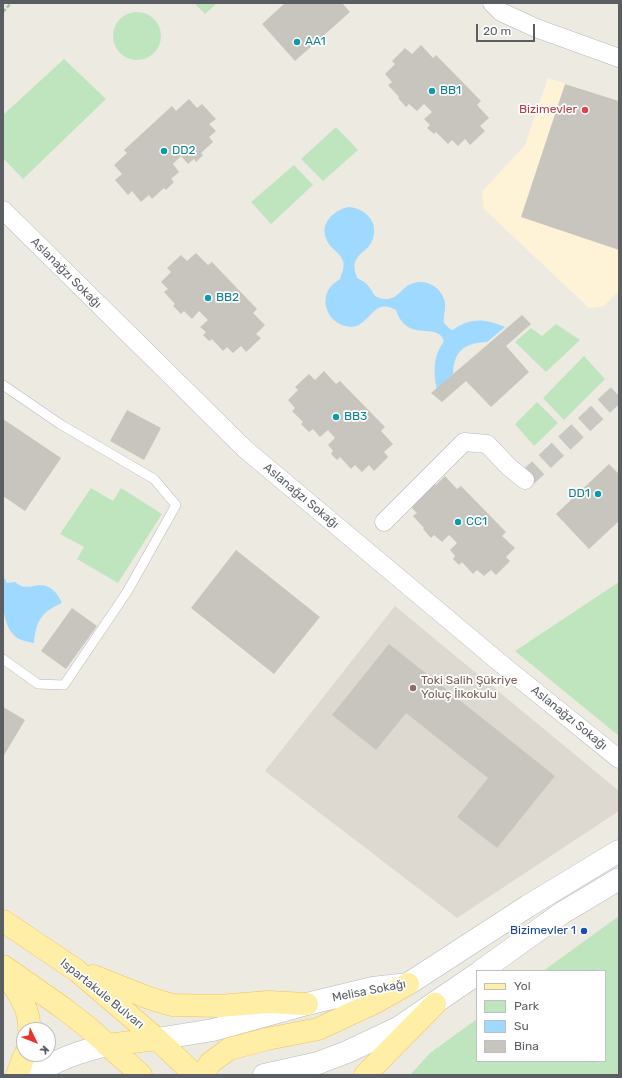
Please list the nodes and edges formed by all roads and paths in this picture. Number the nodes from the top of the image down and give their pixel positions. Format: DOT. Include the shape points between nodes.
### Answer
graph roads {
  1 [pos="12,3"];
  2 [pos="492,3"];
  3 [pos="3,12"];
  4 [pos="619,58"];
  5 [pos="3,210"];
  6 [pos="3,385"];
  7 [pos="525,480"];
  8 [pos="384,522"];
  9 [pos="3,659"];
  10 [pos="619,759"];
  11 [pos="619,851"];
  12 [pos="619,879"];
  13 [pos="3,921"];
  14 [pos="3,966"];
  15 [pos="3,970"];
  16 [pos="76,970"];
  17 [pos="482,970"];
  18 [pos="476,975"];
  19 [pos="408,984"];
  20 [pos="307,1004"];
  21 [pos="435,1004"];
  22 [pos="28,1022"];
  23 [pos="157,1038"];
  24 [pos="107,1045"];
  25 [pos="22,1062"];
  26 [pos="17,1075"];
  27 [pos="33,1075"];
  28 [pos="141,1075"];
  29 [pos="195,1075"];
  30 [pos="203,1075"];
  31 [pos="264,1075"];
  32 [pos="365,1075"];
  1 -- 3 [label="path"];
  2 -- 4 [label="street" via="501,12 536,28"];
  5 -- 10 [label="street, Aslanağzı Sokağı" via="245,449"];
  6 -- 9 [label="lane" via="60,424 154,479 176,505 127,592 64,685 38,684"];
  7 -- 8 [label="street" via="487,444 464,442"];
  11 -- 19 [label="street, Melisa Sokağı"];
  12 -- 17 [label="street" via="562,913"];
  13 -- 16 [label="main road, Ispartakule Bulvarı"];
  14 -- 24 [label="main road" via="63,1008"];
  15 -- 22 [label="main road" via="26,1007"];
  16 -- 20 [label="main road" via="172,1005 219,1006 268,1002"];
  16 -- 23 [label="main road, Ispartakule Bulvarı"];
  18 -- 21 [label="street"];
  19 -- 20 [label="street, Melisa Sokağı" via="373,988"];
  19 -- 30 [label="main road" via="318,1029 229,1049 210,1062"];
  20 -- 23 [label="street, Melisa Sokağı" via="213,1030"];
  21 -- 31 [label="street" via="398,1028 347,1052 318,1063"];
  21 -- 32 [label="main road"];
  23 -- 24 [label="main road"];
  23 -- 29 [label="main road, Ispartakule Bulvarı"];
  24 -- 27 [label="street" via="80,1051 48,1065"];
  24 -- 28 [label="main road"];
  25 -- 26 [label="main road"];
}
